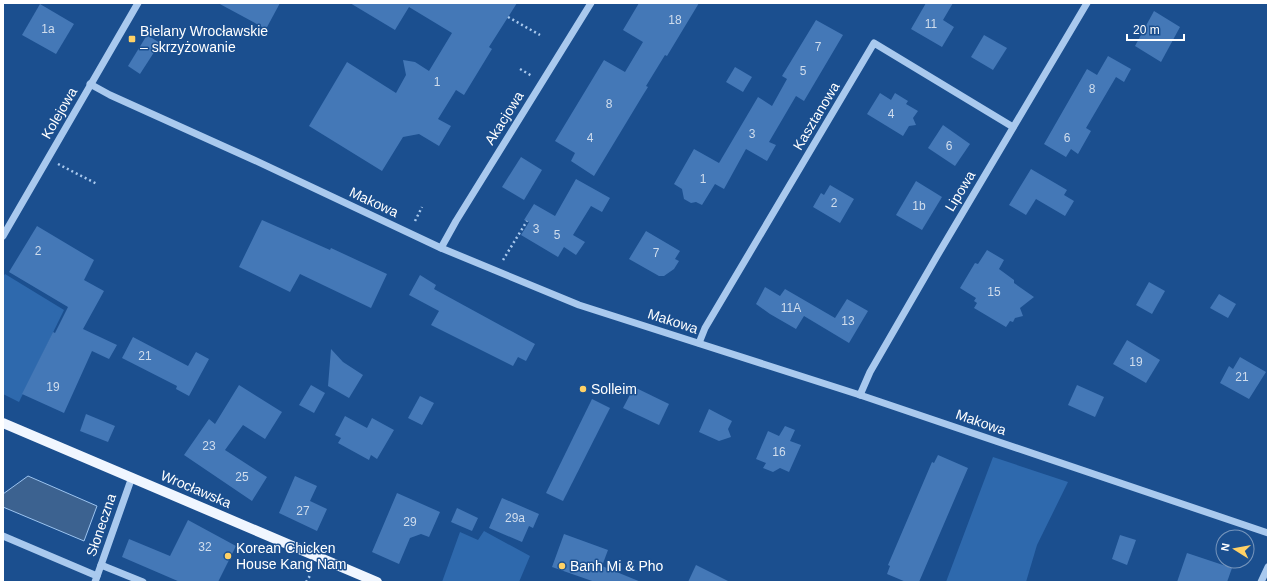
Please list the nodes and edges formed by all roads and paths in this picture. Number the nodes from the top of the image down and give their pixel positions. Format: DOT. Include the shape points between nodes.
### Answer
graph roads {
  1 [pos="138,3"];
  2 [pos="591,3"];
  3 [pos="1088,3"];
  4 [pos="508,17"];
  5 [pos="540,35"];
  6 [pos="90,84"];
  7 [pos="1013,127"];
  8 [pos="58,164"];
  9 [pos="97,184"];
  10 [pos="422,207"];
  11 [pos="527,221"];
  12 [pos="413,225"];
  13 [pos="3,236"];
  14 [pos="441,248"];
  15 [pos="502,263"];
  16 [pos="699,343"];
  17 [pos="860,395"];
  18 [pos="3,423"];
  19 [pos="132,477"];
  20 [pos="1268,533"];
  21 [pos="3,536"];
  22 [pos="101,565"];
  23 [pos="1268,567"];
  24 [pos="311,574"];
  25 [pos="96,579"];
  26 [pos="143,582"];
  27 [pos="306,582"];
  28 [pos="377,582"];
  29 [pos="1261,582"];
  1 -- 6 [label="street, Kolejowa"];
  2 -- 14 [label="street, Akacjowa"];
  3 -- 7 [label="street, Lipowa"];
  4 -- 5 [label="path"];
  6 -- 13 [label="street, Kolejowa"];
  6 -- 14 [label="street, Makowa"];
  7 -- 16 [label="street, Kasztanowa" via="874,43 705,328"];
  7 -- 17 [label="street, Lipowa" via="870,372"];
  8 -- 9 [label="path"];
  10 -- 12 [label="path"];
  11 -- 15 [label="path"];
  14 -- 16 [label="street, Makowa" via="579,305"];
  16 -- 17 [label="street, Makowa"];
  17 -- 20 [label="street, Makowa"];
  18 -- 19 [label="main road, Wrocławska"];
  19 -- 22 [label="street, Słoneczna"];
  19 -- 28 [label="main road, Wrocławska"];
  21 -- 25 [label="street"];
  22 -- 25 [label="street, Słoneczna"];
  22 -- 26 [label="street"];
  23 -- 29 [label="street"];
  24 -- 27 [label="path"];
}
